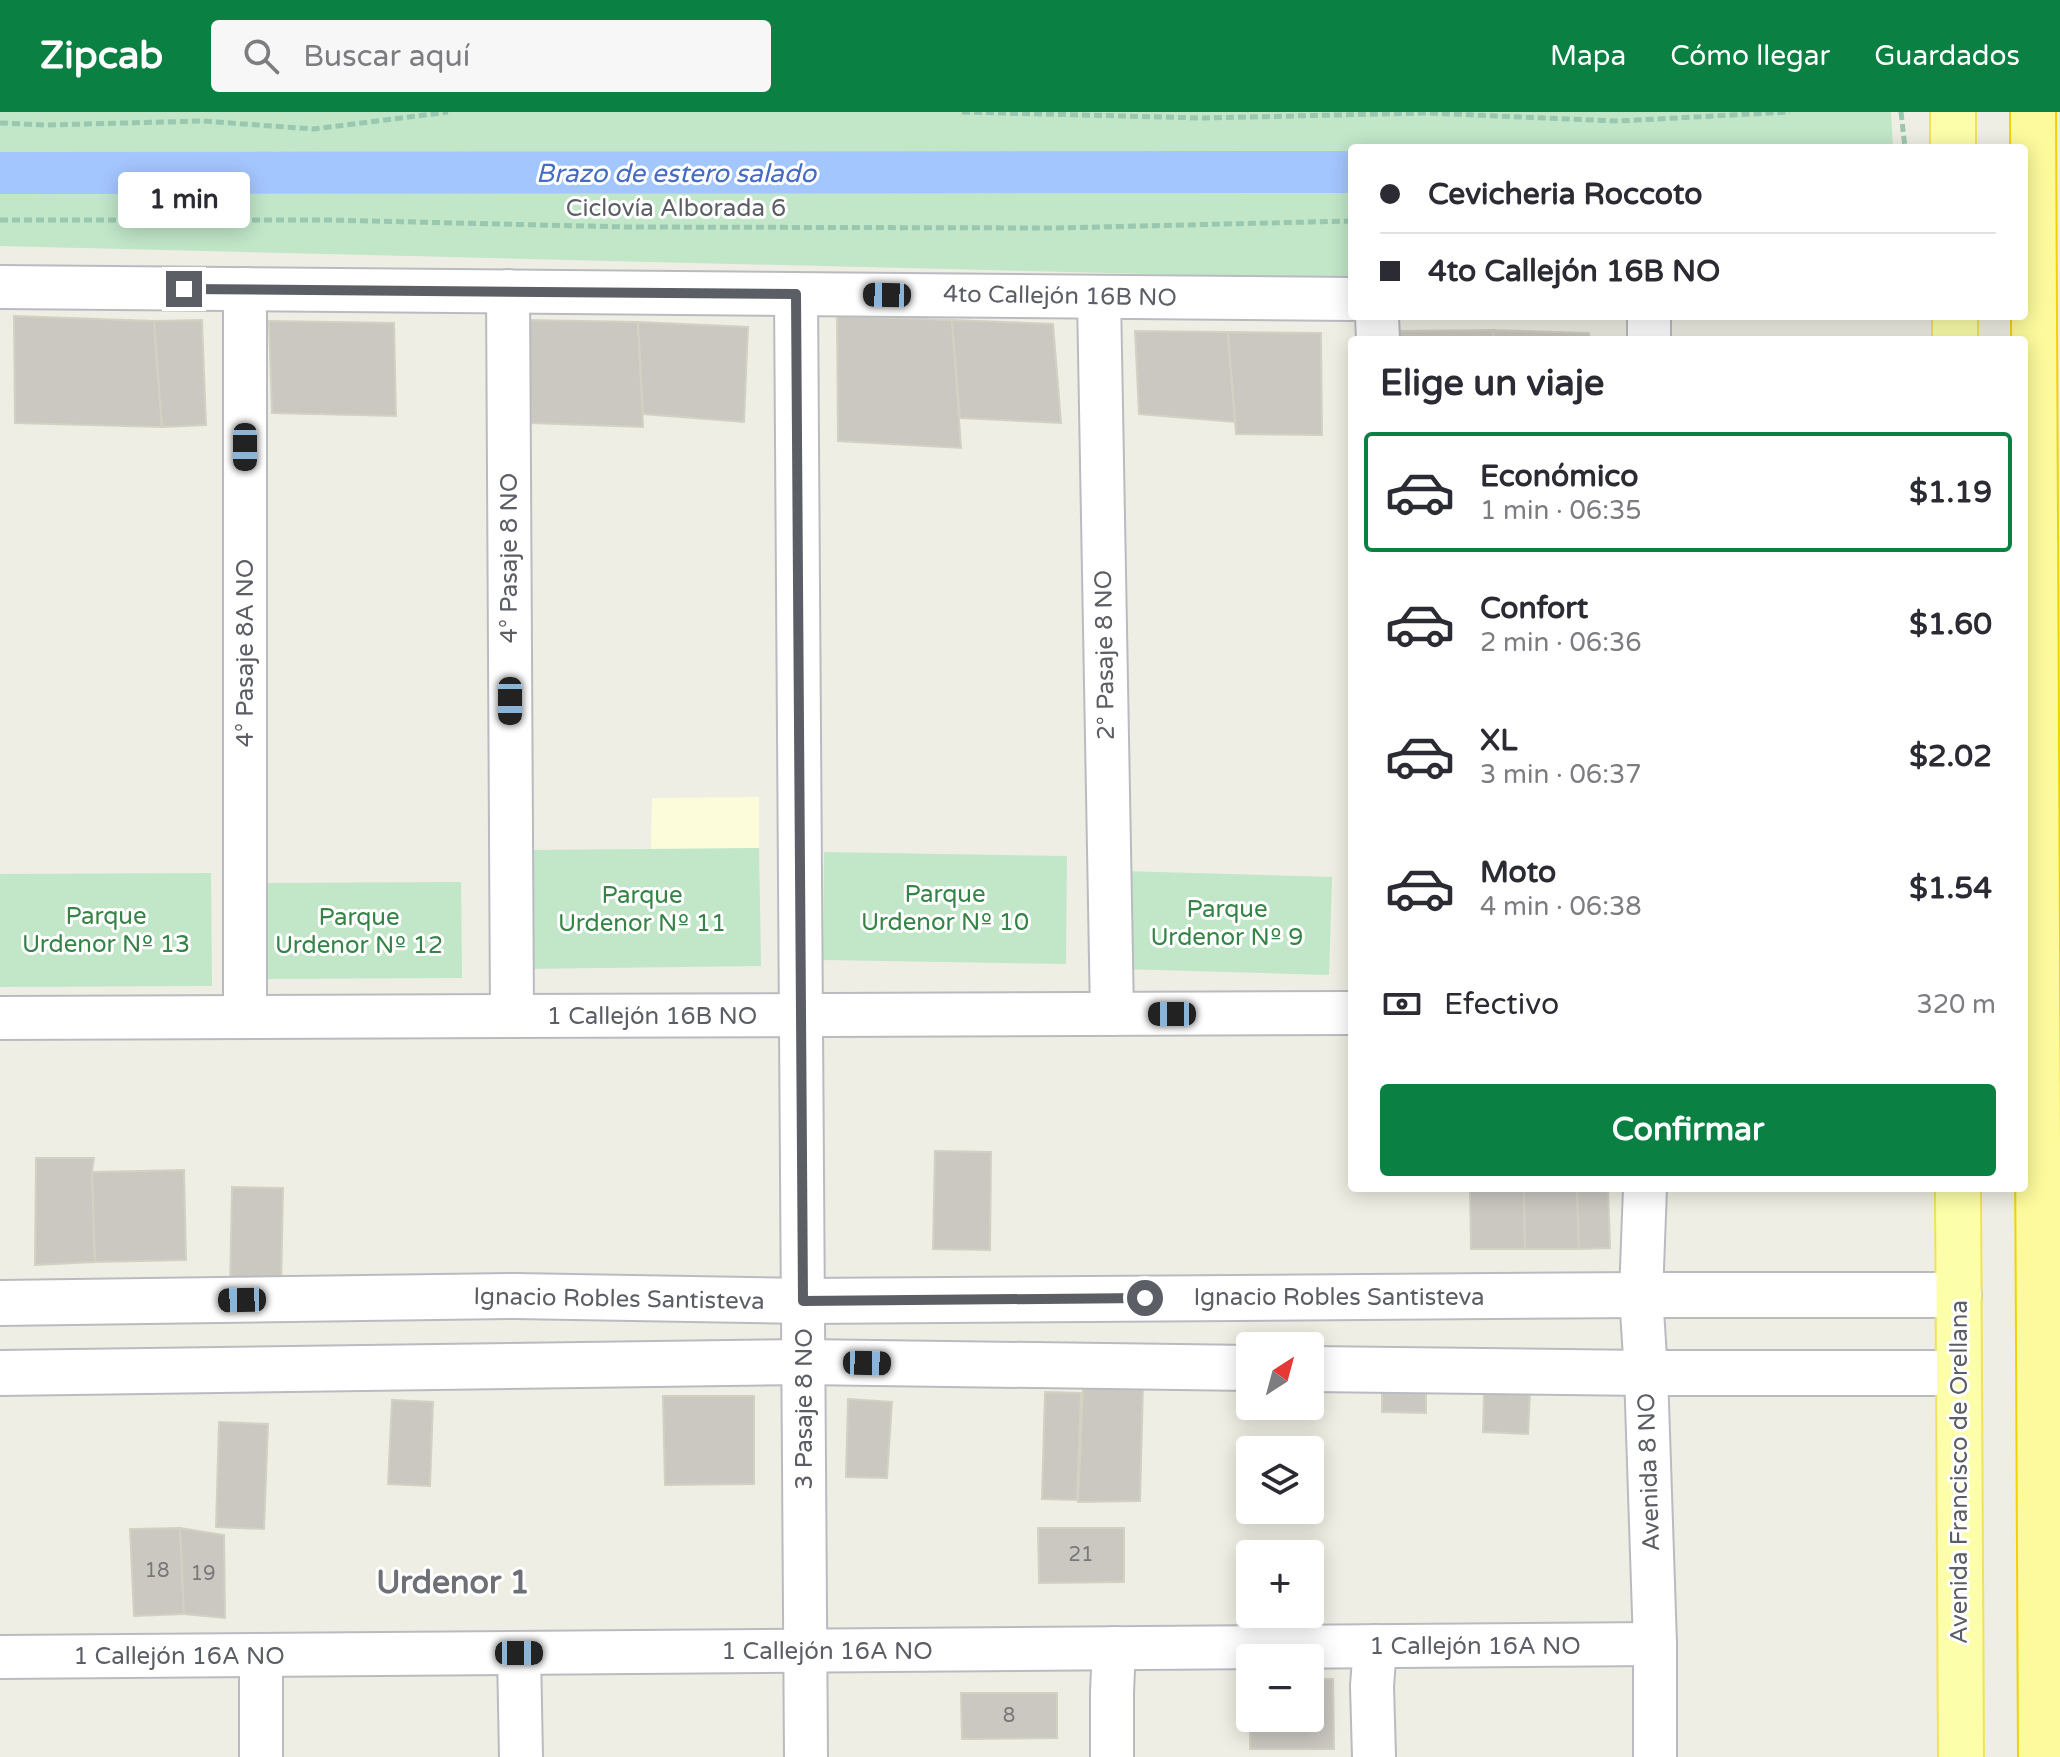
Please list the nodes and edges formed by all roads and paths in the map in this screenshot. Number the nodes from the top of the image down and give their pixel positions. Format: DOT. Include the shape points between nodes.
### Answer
graph roads {
  1 [pos="448,112"];
  2 [pos="962,112"];
  3 [pos="1790,112"];
  4 [pos="1901,112"];
  5 [pos="1953,112"];
  6 [pos="2033,112"];
  7 [pos="0,123"];
  8 [pos="1905,144"];
  9 [pos="1953,144"];
  10 [pos="0,220"];
  11 [pos="1348,221"];
  12 [pos="0,287"];
  13 [pos="245,289"];
  14 [pos="508,291"];
  15 [pos="796,294"];
  16 [pos="1099,297"];
  17 [pos="1348,299"];
  18 [pos="1348,1013"];
  19 [pos="1112,1014"];
  20 [pos="801,1015"];
  21 [pos="512,1016"];
  22 [pos="245,1017"];
  23 [pos="0,1018"];
  24 [pos="2028,1071"];
  25 [pos="2038,1108"];
  26 [pos="1645,1192"];
  27 [pos="1958,1192"];
  28 [pos="1641,1295"];
  29 [pos="1959,1295"];
  30 [pos="803,1301"];
  31 [pos="0,1303"];
  32 [pos="803,1362"];
  33 [pos="1236,1368"];
  34 [pos="1324,1369"];
  35 [pos="0,1373"];
  36 [pos="1646,1373"];
  37 [pos="1959,1373"];
  38 [pos="1655,1644"];
  39 [pos="1375,1646"];
  40 [pos="1114,1648"];
  41 [pos="806,1651"];
  42 [pos="519,1653"];
  43 [pos="261,1655"];
  44 [pos="0,1657"];
  45 [pos="261,1757"];
  46 [pos="521,1757"];
  47 [pos="806,1757"];
  48 [pos="1112,1757"];
  49 [pos="1374,1757"];
  50 [pos="1655,1757"];
  51 [pos="1961,1757"];
  52 [pos="2041,1757"];
  1 -- 7 [label="path" via="313,129 203,121"];
  2 -- 3 [label="path" via="1202,118 1427,113 1618,121"];
  4 -- 8 [label="path"];
  5 -- 9 [label="main road"];
  6 -- 25 [label="highway"];
  10 -- 11 [label="path, Ciclovía Alborada 6" via="1056,228"];
  12 -- 13 [label="street, 4to Callejón 16B NO"];
  13 -- 14 [label="street, 4to Callejón 16B NO"];
  13 -- 22 [label="street, 4° Pasaje 8A NO"];
  14 -- 15 [label="street, 4to Callejón 16B NO"];
  14 -- 21 [label="street, 4° Pasaje 8 NO"];
  15 -- 16 [label="street, 4to Callejón 16B NO"];
  15 -- 20 [label="street, 3 Pasaje 8 NO"];
  16 -- 17 [label="street, 4to Callejón 16B NO"];
  16 -- 19 [label="street, 2° Pasaje 8 NO"];
  18 -- 19 [label="street, 1 Callejón 16B NO"];
  19 -- 20 [label="street, 1 Callejón 16B NO"];
  20 -- 21 [label="street, 1 Callejón 16B NO"];
  20 -- 30 [label="street, 3 Pasaje 8 NO"];
  21 -- 22 [label="street, 1 Callejón 16B NO"];
  22 -- 23 [label="street, 1 Callejón 16B NO"];
  24 -- 25 [label="highway"];
  25 -- 52 [label="highway"];
  26 -- 28 [label="street, Avenida 8 NO"];
  27 -- 29 [label="main road, Avenida Francisco de Orellana"];
  28 -- 29 [label="street, Ignacio Robles Santisteva"];
  28 -- 30 [label="street, Ignacio Robles Santisteva"];
  28 -- 36 [label="street, Avenida 8 NO"];
  29 -- 37 [label="main road, Avenida Francisco de Orellana"];
  30 -- 31 [label="street, Ignacio Robles Santisteva" via="515,1296"];
  30 -- 32 [label="street, 3 Pasaje 8 NO"];
  32 -- 33 [label="street"];
  32 -- 35 [label="street"];
  32 -- 41 [label="street, 3 Pasaje 8 NO"];
  34 -- 36 [label="street"];
  36 -- 37 [label="street"];
  36 -- 38 [label="street, Avenida 8 NO"];
  37 -- 51 [label="main road, Avenida Francisco de Orellana"];
  38 -- 39 [label="street, 1 Callejón 16A NO"];
  38 -- 50 [label="street, Avenida 8 NO"];
  39 -- 40 [label="street, 1 Callejón 16A NO"];
  39 -- 49 [label="street"];
  40 -- 41 [label="street, 1 Callejón 16A NO"];
  40 -- 48 [label="street"];
  41 -- 42 [label="street, 1 Callejón 16A NO"];
  41 -- 47 [label="street, 3 Pasaje 8 NO"];
  42 -- 43 [label="street, 1 Callejón 16A NO"];
  42 -- 46 [label="street"];
  43 -- 44 [label="street, 1 Callejón 16A NO"];
  43 -- 45 [label="street"];
}
